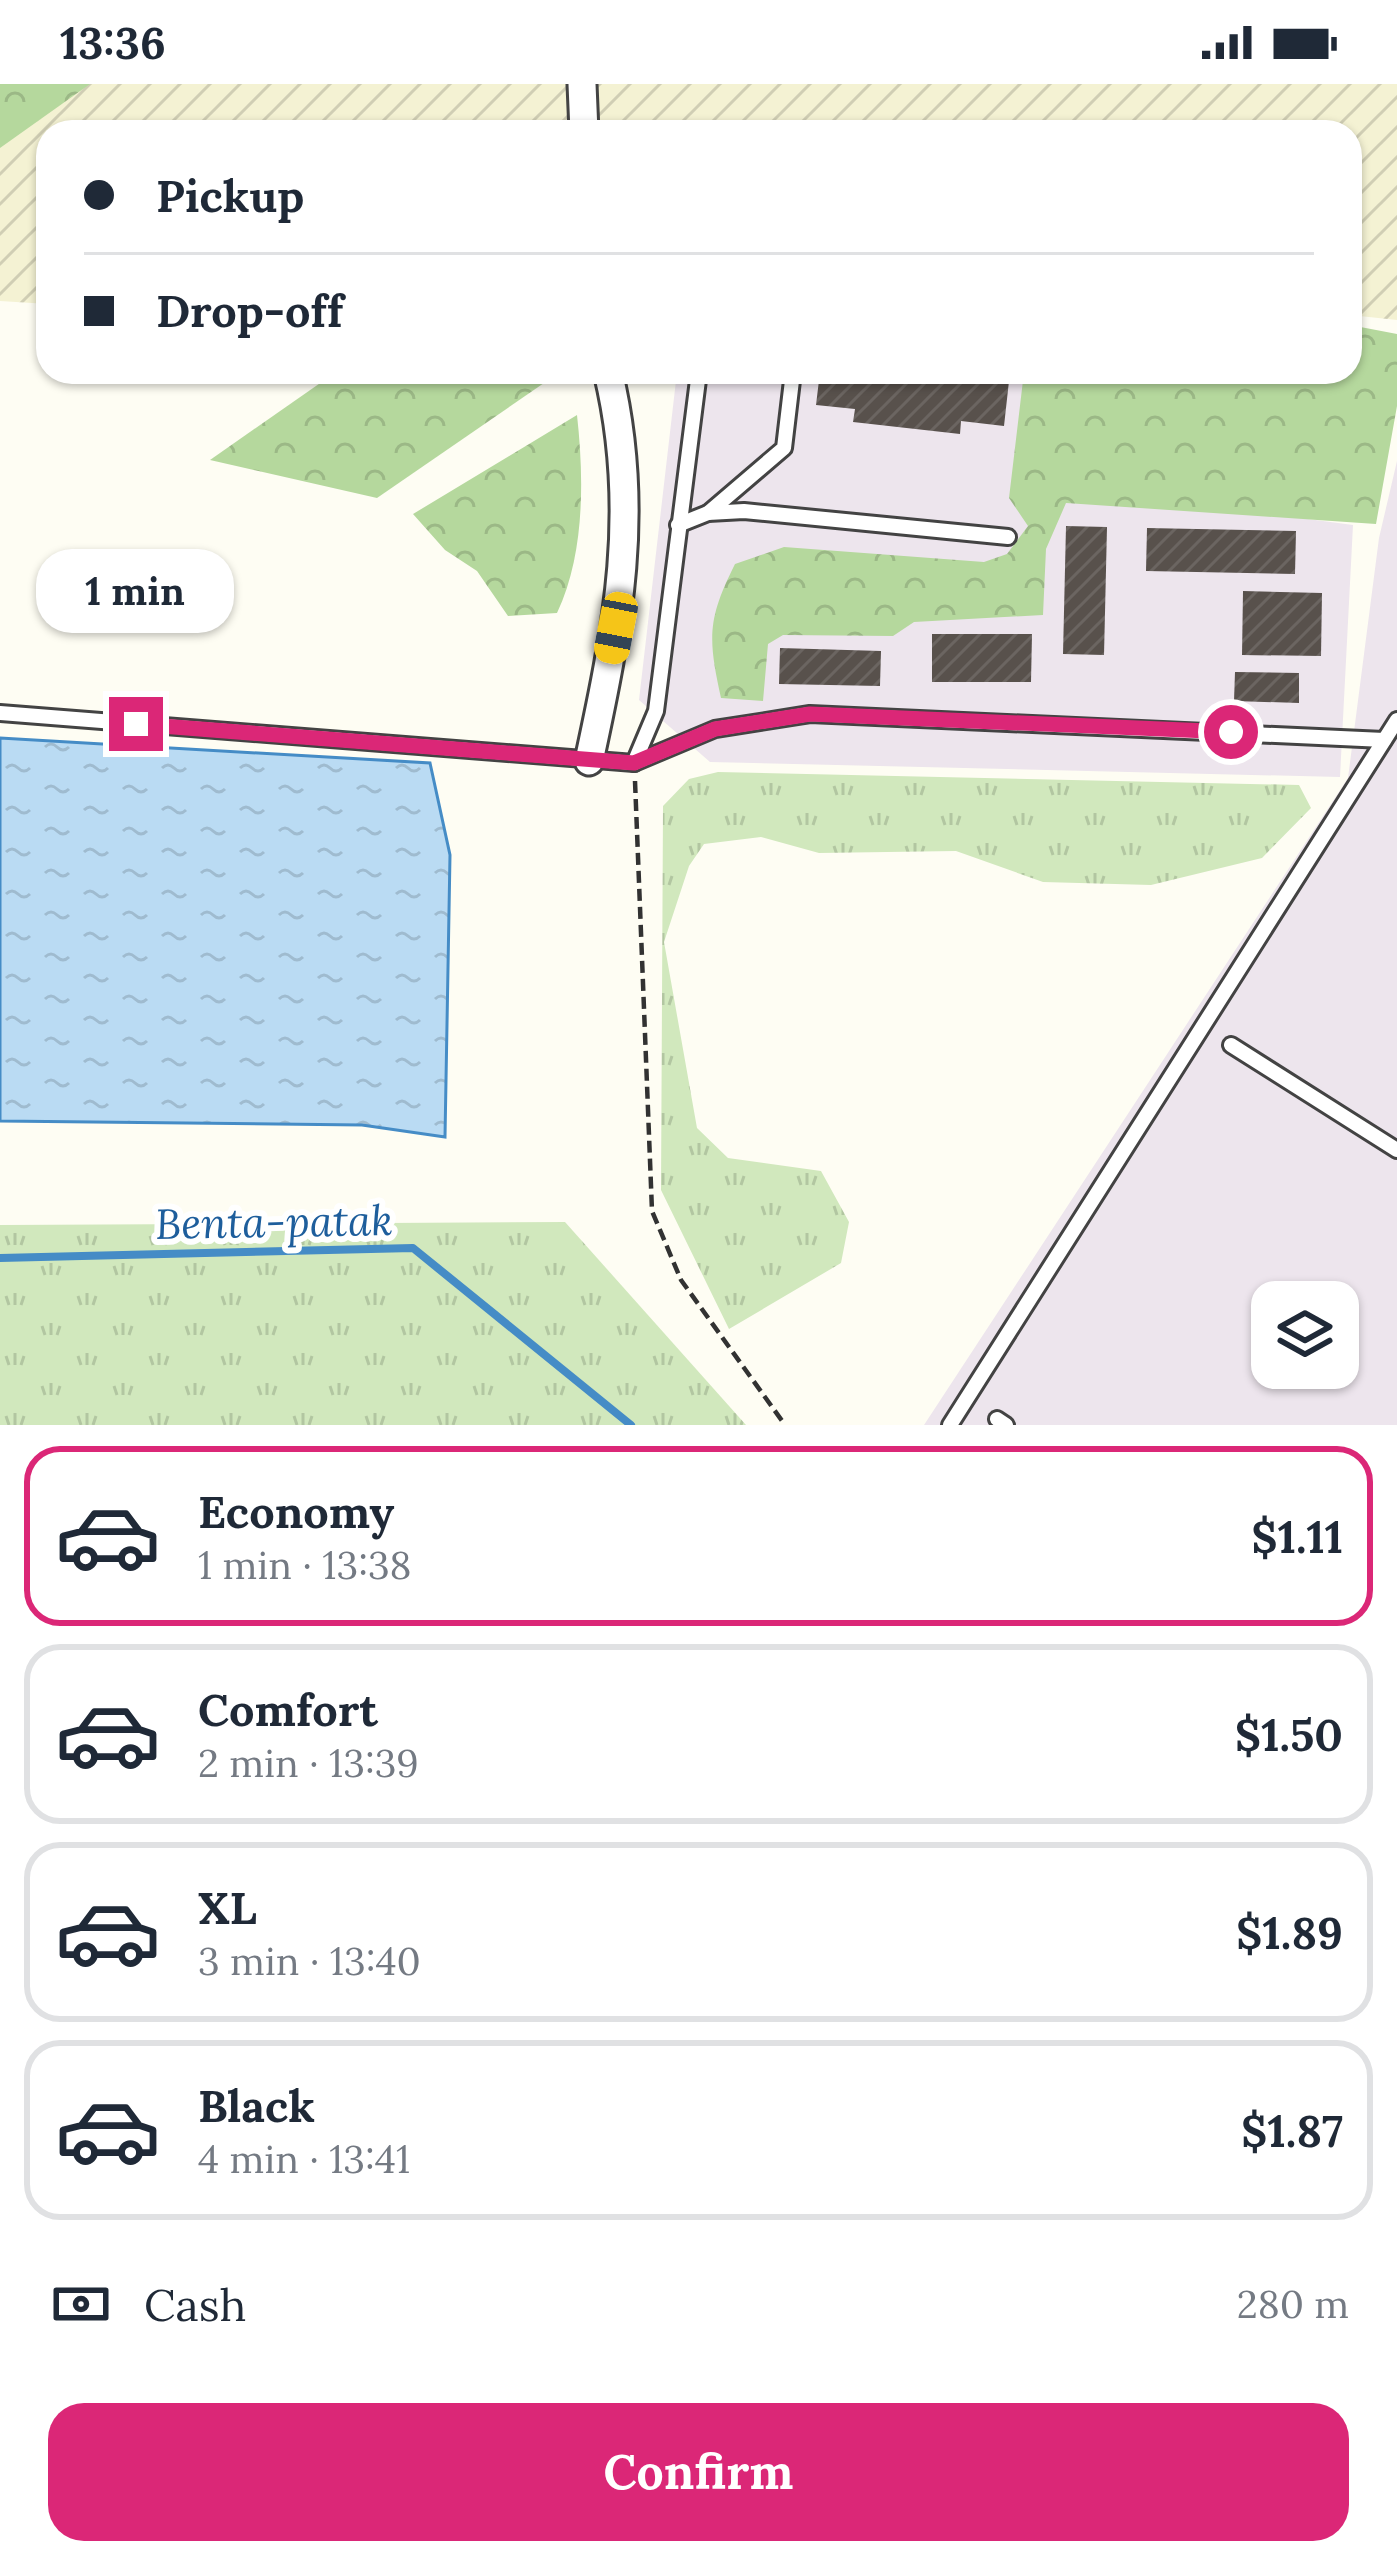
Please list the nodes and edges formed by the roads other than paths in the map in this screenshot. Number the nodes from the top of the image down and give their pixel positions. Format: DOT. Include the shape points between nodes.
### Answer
graph roads {
  1 [pos="582,84"];
  2 [pos="584,120"];
  3 [pos="609,384"];
  4 [pos="697,384"];
  5 [pos="792,384"];
  6 [pos="708,513"];
  7 [pos="678,525"];
  8 [pos="1008,537"];
  9 [pos="0,713"];
  10 [pos="1397,720"];
  11 [pos="1384,740"];
  12 [pos="589,761"];
  13 [pos="634,763"];
  14 [pos="1232,1046"];
  15 [pos="1397,1150"];
  16 [pos="950,1425"];
  1 -- 2 [label="street"];
  3 -- 12 [label="street" via="625,582"];
  4 -- 7 [label="lane"];
  5 -- 6 [label="lane" via="784,448"];
  6 -- 7 [label="lane"];
  6 -- 8 [label="lane"];
  7 -- 13 [label="lane" via="656,711"];
  9 -- 12 [label="lane"];
  10 -- 11 [label="lane"];
  11 -- 13 [label="lane" via="810,714 715,729"];
  11 -- 16 [label="lane"];
  12 -- 13 [label="lane"];
  14 -- 15 [label="lane"];
}
